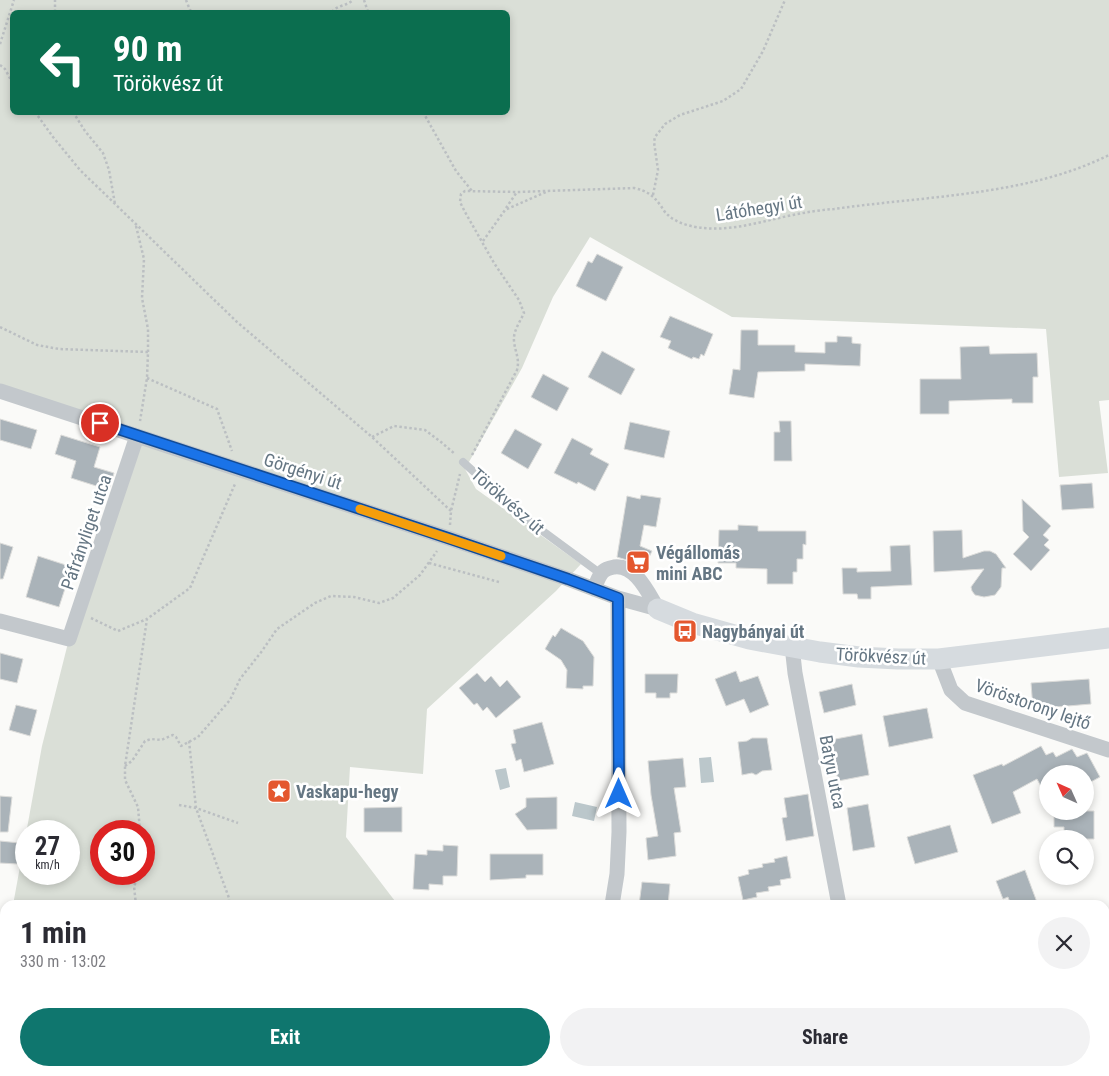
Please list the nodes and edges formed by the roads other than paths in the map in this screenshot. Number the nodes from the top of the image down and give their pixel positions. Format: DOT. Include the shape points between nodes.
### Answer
graph roads {
  1 [pos="0,391"];
  2 [pos="137,436"];
  3 [pos="463,462"];
  4 [pos="600,574"];
  5 [pos="594,589"];
  6 [pos="618,598"];
  7 [pos="658,610"];
  8 [pos="0,621"];
  9 [pos="1109,638"];
  10 [pos="792,646"];
  11 [pos="939,658"];
  12 [pos="1109,750"];
  13 [pos="613,900"];
  14 [pos="838,900"];
  1 -- 2 [label="street, Görgényi út"];
  2 -- 5 [label="street, Görgényi út"];
  2 -- 8 [label="street, Páfrányliget utca" via="69,640"];
  3 -- 4 [label="lane, Törökvész út" via="525,518"];
  4 -- 5 [label="street"];
  4 -- 7 [label="street" via="605,569 619,567 630,571 639,579"];
  5 -- 6 [label="street, Törökvész út"];
  6 -- 7 [label="street, Törökvész út"];
  6 -- 13 [label="street" via="619,832"];
  7 -- 10 [label="street, Törökvész út" via="692,623"];
  9 -- 11 [label="street, Törökvész út"];
  10 -- 11 [label="street, Törökvész út" via="858,656"];
  10 -- 14 [label="street, Batyu utca" via="794,673"];
  11 -- 12 [label="street, Vöröstorony lejtő" via="951,690 965,703"];
}
